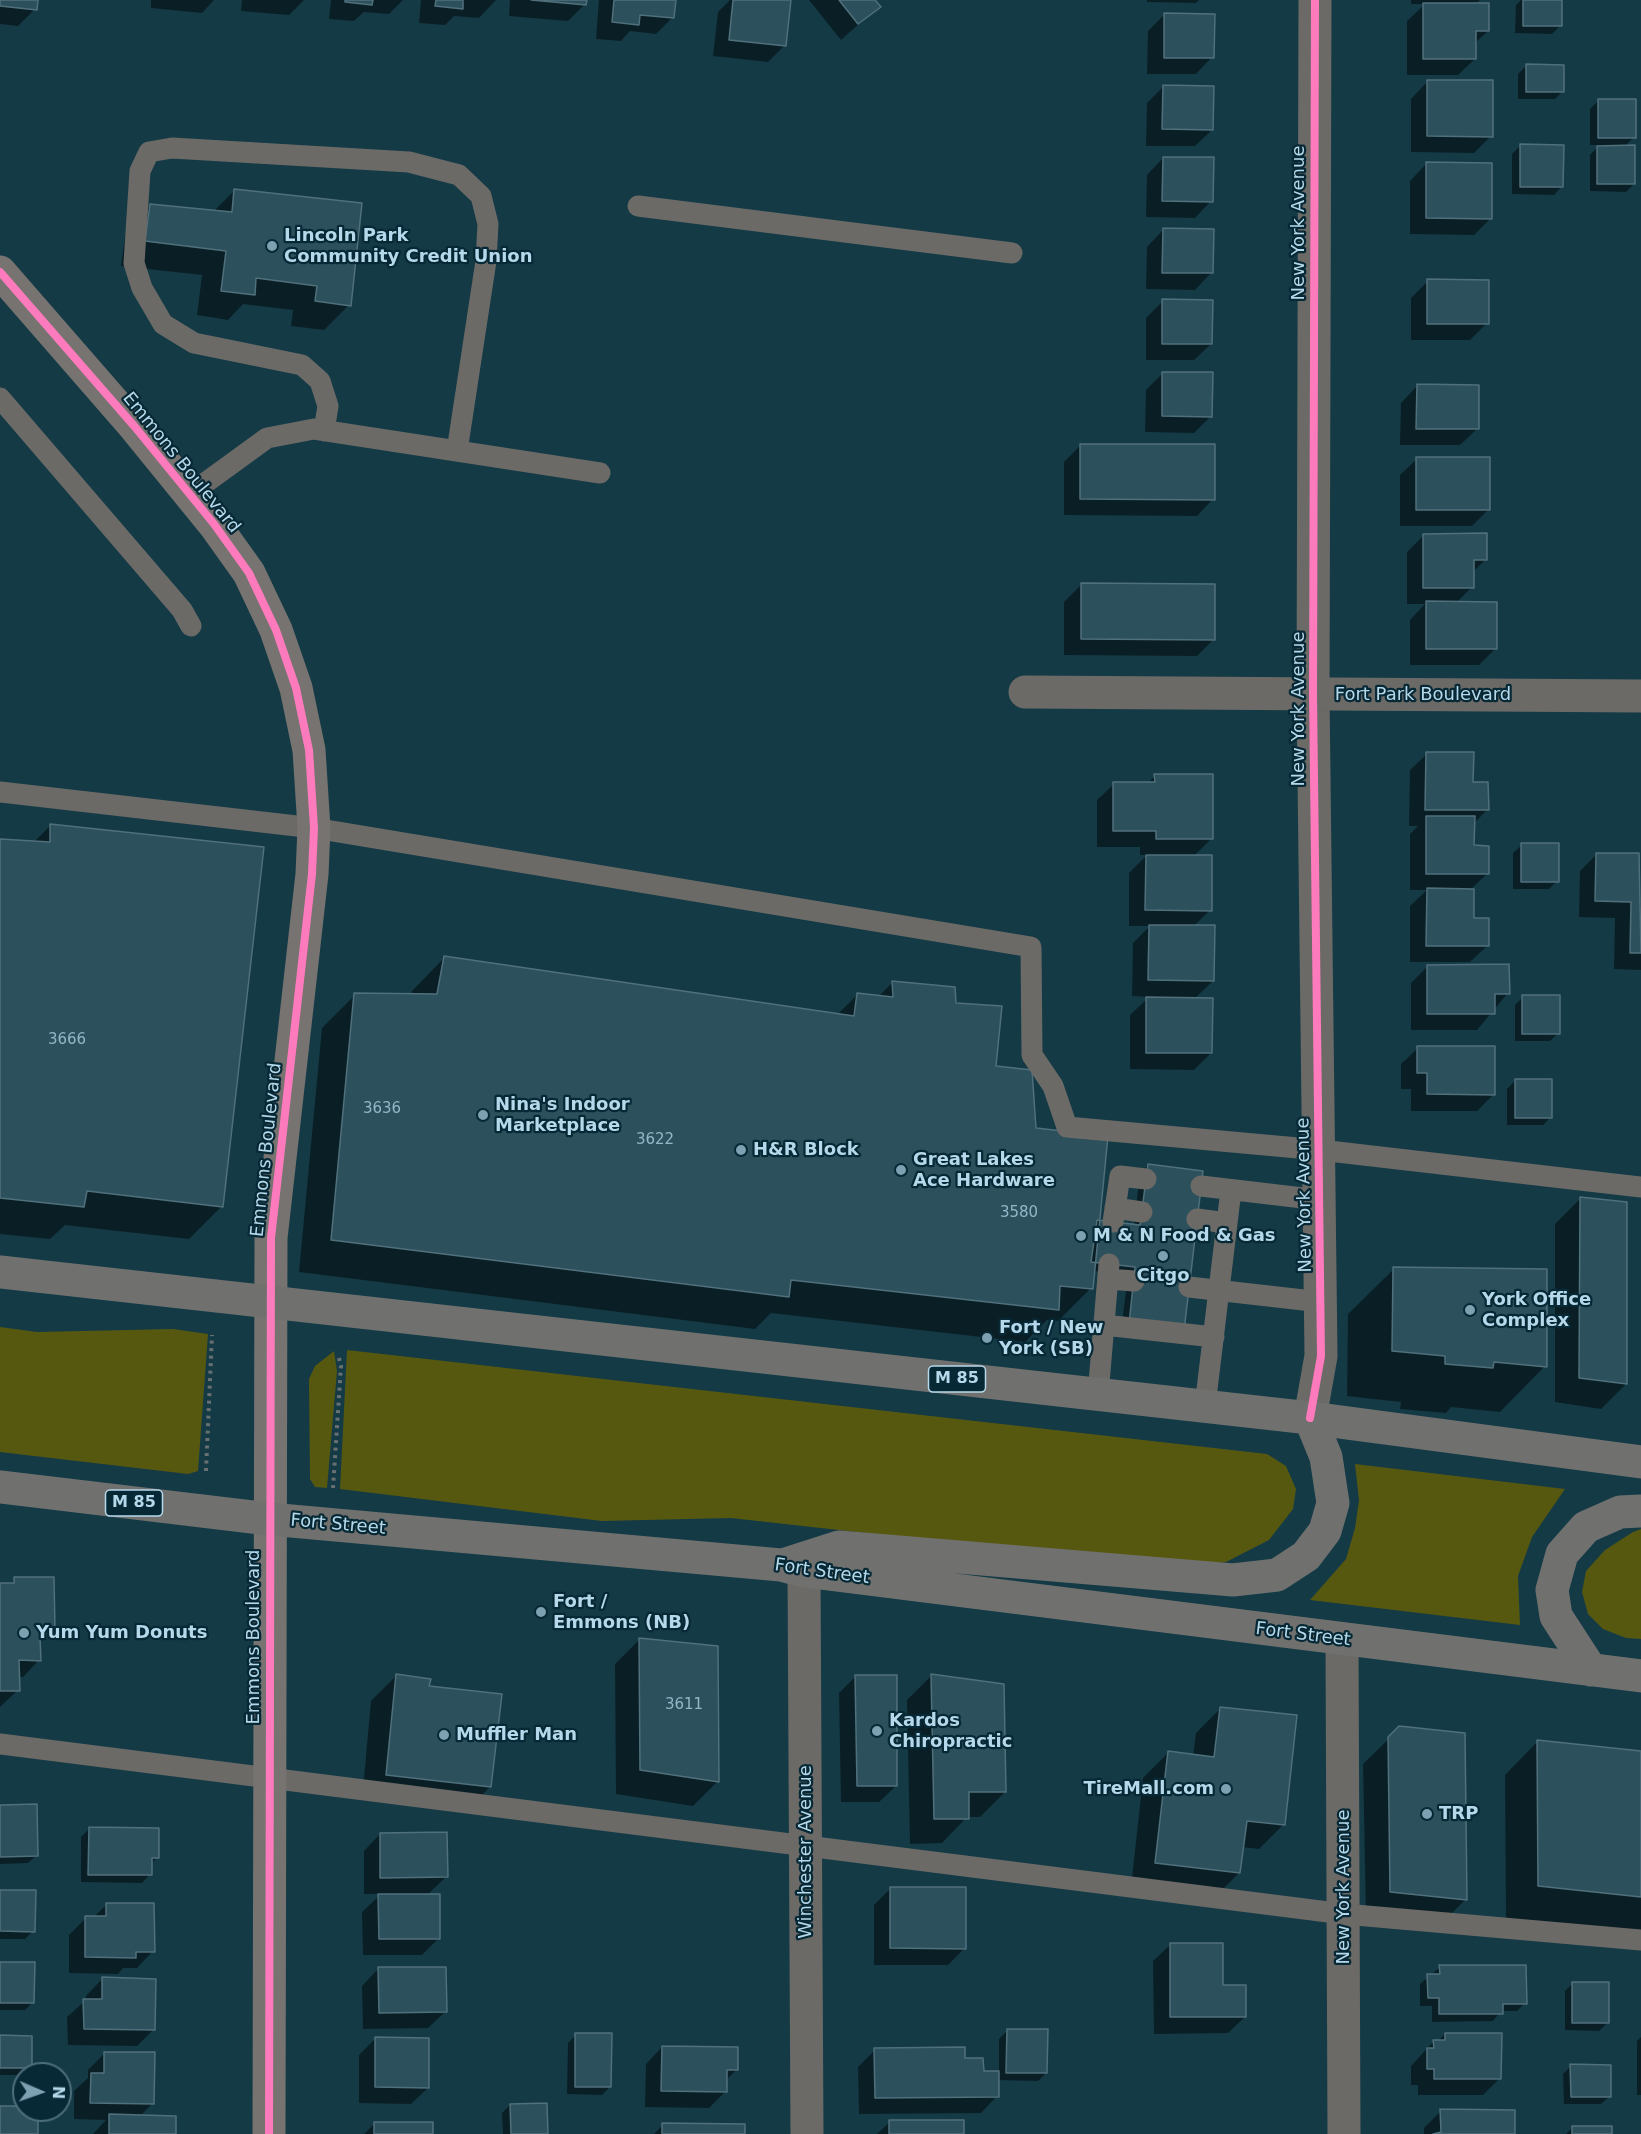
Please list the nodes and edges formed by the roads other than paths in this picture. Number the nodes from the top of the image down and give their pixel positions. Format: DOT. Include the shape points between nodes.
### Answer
graph roads {
  1 [pos="1315,0"];
  2 [pos="638,206"];
  3 [pos="1012,253"];
  4 [pos="0,272"];
  5 [pos="0,398"];
  6 [pos="324,431"];
  7 [pos="457,451"];
  8 [pos="600,473"];
  9 [pos="190,494"];
  10 [pos="191,626"];
  11 [pos="1024,692"];
  12 [pos="1313,694"];
  13 [pos="1641,696"];
  14 [pos="0,792"];
  15 [pos="314,828"];
  16 [pos="1320,1150"];
  17 [pos="1146,1179"];
  18 [pos="1201,1186"];
  19 [pos="1641,1187"];
  20 [pos="1231,1190"];
  21 [pos="1320,1200"];
  22 [pos="1142,1212"];
  23 [pos="1197,1219"];
  24 [pos="1227,1223"];
  25 [pos="6,1275"];
  26 [pos="1134,1281"];
  27 [pos="1189,1287"];
  28 [pos="1219,1291"];
  29 [pos="1321,1302"];
  30 [pos="273,1305"];
  31 [pos="1104,1325"];
  32 [pos="1214,1338"];
  33 [pos="1098,1395"];
  34 [pos="1205,1406"];
  35 [pos="1310,1418"];
  36 [pos="1641,1462"];
  37 [pos="0,1487"];
  38 [pos="1641,1511"];
  39 [pos="269,1519"];
  40 [pos="793,1568"];
  41 [pos="1342,1640"];
  42 [pos="1591,1670"];
  43 [pos="1641,1676"];
  44 [pos="0,1744"];
  45 [pos="269,1777"];
  46 [pos="807,1846"];
  47 [pos="1344,1914"];
  48 [pos="1641,1940"];
  49 [pos="269,2134"];
  50 [pos="807,2134"];
  51 [pos="1344,2134"];
  1 -- 12 [label="street, New York Avenue"];
  2 -- 3 [label="lane"];
  4 -- 9 [label="street, Emmons Boulevard"];
  5 -- 10 [label="lane" via="182,610"];
  6 -- 7 [label="lane"];
  6 -- 7 [label="lane" via="328,406 320,381 302,365 194,343 163,324 142,288 134,263 140,171 149,152 172,148 409,162 459,175 481,196 488,224 486,261"];
  6 -- 9 [label="lane" via="314,429 267,438"];
  7 -- 8 [label="lane"];
  9 -- 15 [label="street, Emmons Boulevard" via="249,573 276,630 296,688 309,750"];
  11 -- 12 [label="street, Fort Park Boulevard"];
  12 -- 13 [label="street, Fort Park Boulevard"];
  12 -- 16 [label="street, New York Avenue"];
  14 -- 15 [label="lane"];
  15 -- 16 [label="lane" via="1031,947 1032,1055 1053,1086 1067,1127"];
  15 -- 30 [label="street, Emmons Boulevard" via="271,1238"];
  16 -- 19 [label="lane"];
  16 -- 21 [label="street, New York Avenue"];
  17 -- 22 [label="lane" via="1120,1176 1114,1215"];
  18 -- 20 [label="lane"];
  20 -- 21 [label="lane"];
  20 -- 24 [label="lane"];
  21 -- 29 [label="street, New York Avenue"];
  23 -- 24 [label="lane"];
  24 -- 28 [label="lane"];
  25 -- 30 [label="main road, M 85" via="192,1292"];
  26 -- 31 [label="lane" via="1108,1272"];
  27 -- 28 [label="lane"];
  28 -- 29 [label="lane"];
  28 -- 32 [label="lane"];
  29 -- 35 [label="street, New York Avenue" via="1321,1356"];
  30 -- 33 [label="main road, M 85"];
  30 -- 39 [label="street, Emmons Boulevard"];
  31 -- 32 [label="lane"];
  31 -- 33 [label="lane"];
  32 -- 34 [label="lane"];
  33 -- 34 [label="main road, M 85"];
  34 -- 35 [label="main road, M 85"];
  35 -- 36 [label="main road, M 85"];
  35 -- 40 [label="main road" via="1326,1457 1333,1503 1325,1531 1306,1556 1277,1575 1233,1580 838,1547"];
  37 -- 39 [label="main road, Fort Street / M 85"];
  38 -- 42 [label="main road" via="1620,1512 1586,1527 1562,1554 1552,1590 1556,1616"];
  39 -- 40 [label="main road, Fort Street / M 85"];
  39 -- 45 [label="street, Emmons Boulevard"];
  40 -- 41 [label="main road, Fort Street / M 85"];
  40 -- 46 [label="street, Winchester Avenue"];
  41 -- 42 [label="main road, Fort Street / M 85"];
  41 -- 47 [label="street, New York Avenue"];
  42 -- 43 [label="main road, Fort Street / M 85"];
  44 -- 45 [label="lane"];
  45 -- 46 [label="lane"];
  45 -- 49 [label="street, Emmons Boulevard"];
  46 -- 47 [label="lane"];
  46 -- 50 [label="street, Winchester Avenue"];
  47 -- 48 [label="lane"];
  47 -- 51 [label="street, New York Avenue"];
}
